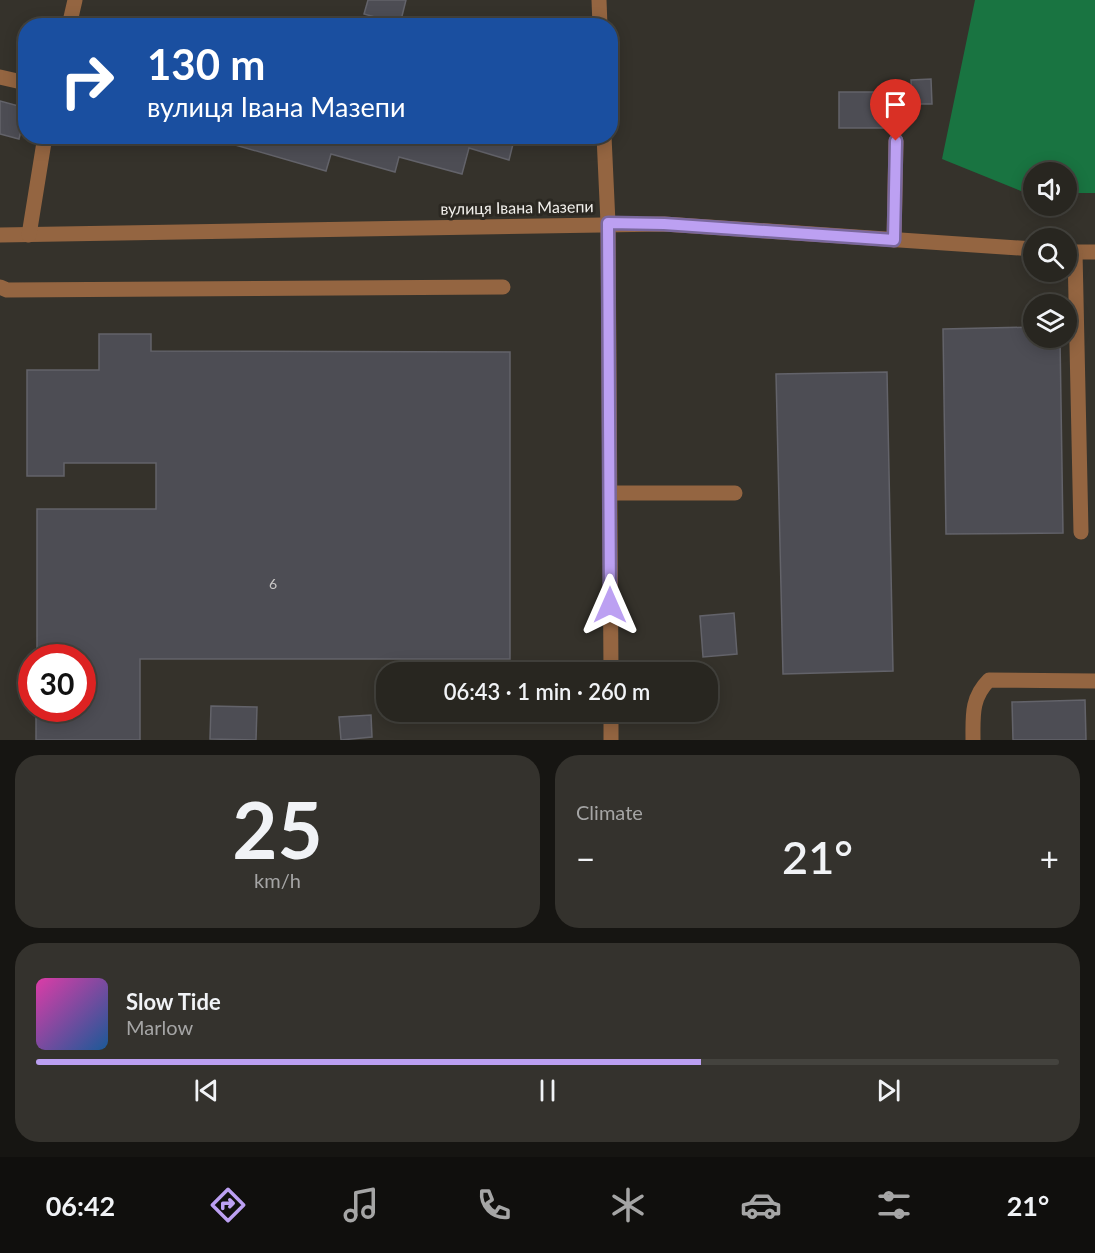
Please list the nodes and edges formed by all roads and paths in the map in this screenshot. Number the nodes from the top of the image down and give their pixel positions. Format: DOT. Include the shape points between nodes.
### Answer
graph roads {
  1 [pos="75,0"];
  2 [pos="599,0"];
  3 [pos="71,18"];
  4 [pos="600,18"];
  5 [pos="0,77"];
  6 [pos="18,81"];
  7 [pos="896,141"];
  8 [pos="44,144"];
  9 [pos="604,144"];
  10 [pos="608,223"];
  11 [pos="29,235"];
  12 [pos="0,236"];
  13 [pos="894,240"];
  14 [pos="1023,248"];
  15 [pos="1077,252"];
  16 [pos="1095,252"];
  17 [pos="1072,282"];
  18 [pos="0,287"];
  19 [pos="503,287"];
  20 [pos="610,493"];
  21 [pos="735,493"];
  22 [pos="1081,532"];
  23 [pos="611,662"];
  24 [pos="1095,681"];
  25 [pos="611,722"];
  26 [pos="611,740"];
  27 [pos="973,740"];
  1 -- 3 [label="street"];
  2 -- 4 [label="street"];
  5 -- 6 [label="street"];
  7 -- 13 [label="street"];
  8 -- 11 [label="street"];
  9 -- 10 [label="street"];
  10 -- 11 [label="street, вулиця Івана Мазепи"];
  10 -- 13 [label="street, вулиця Івана Мазепи"];
  10 -- 20 [label="street"];
  11 -- 12 [label="street, вулиця Івана Мазепи"];
  13 -- 14 [label="street, вулиця Івана Мазепи"];
  15 -- 16 [label="street"];
  17 -- 22 [label="street"];
  18 -- 19 [label="street"];
  20 -- 21 [label="street"];
  20 -- 23 [label="street"];
  24 -- 27 [label="street" via="989,680 979,690 973,706"];
  25 -- 26 [label="street"];
}
